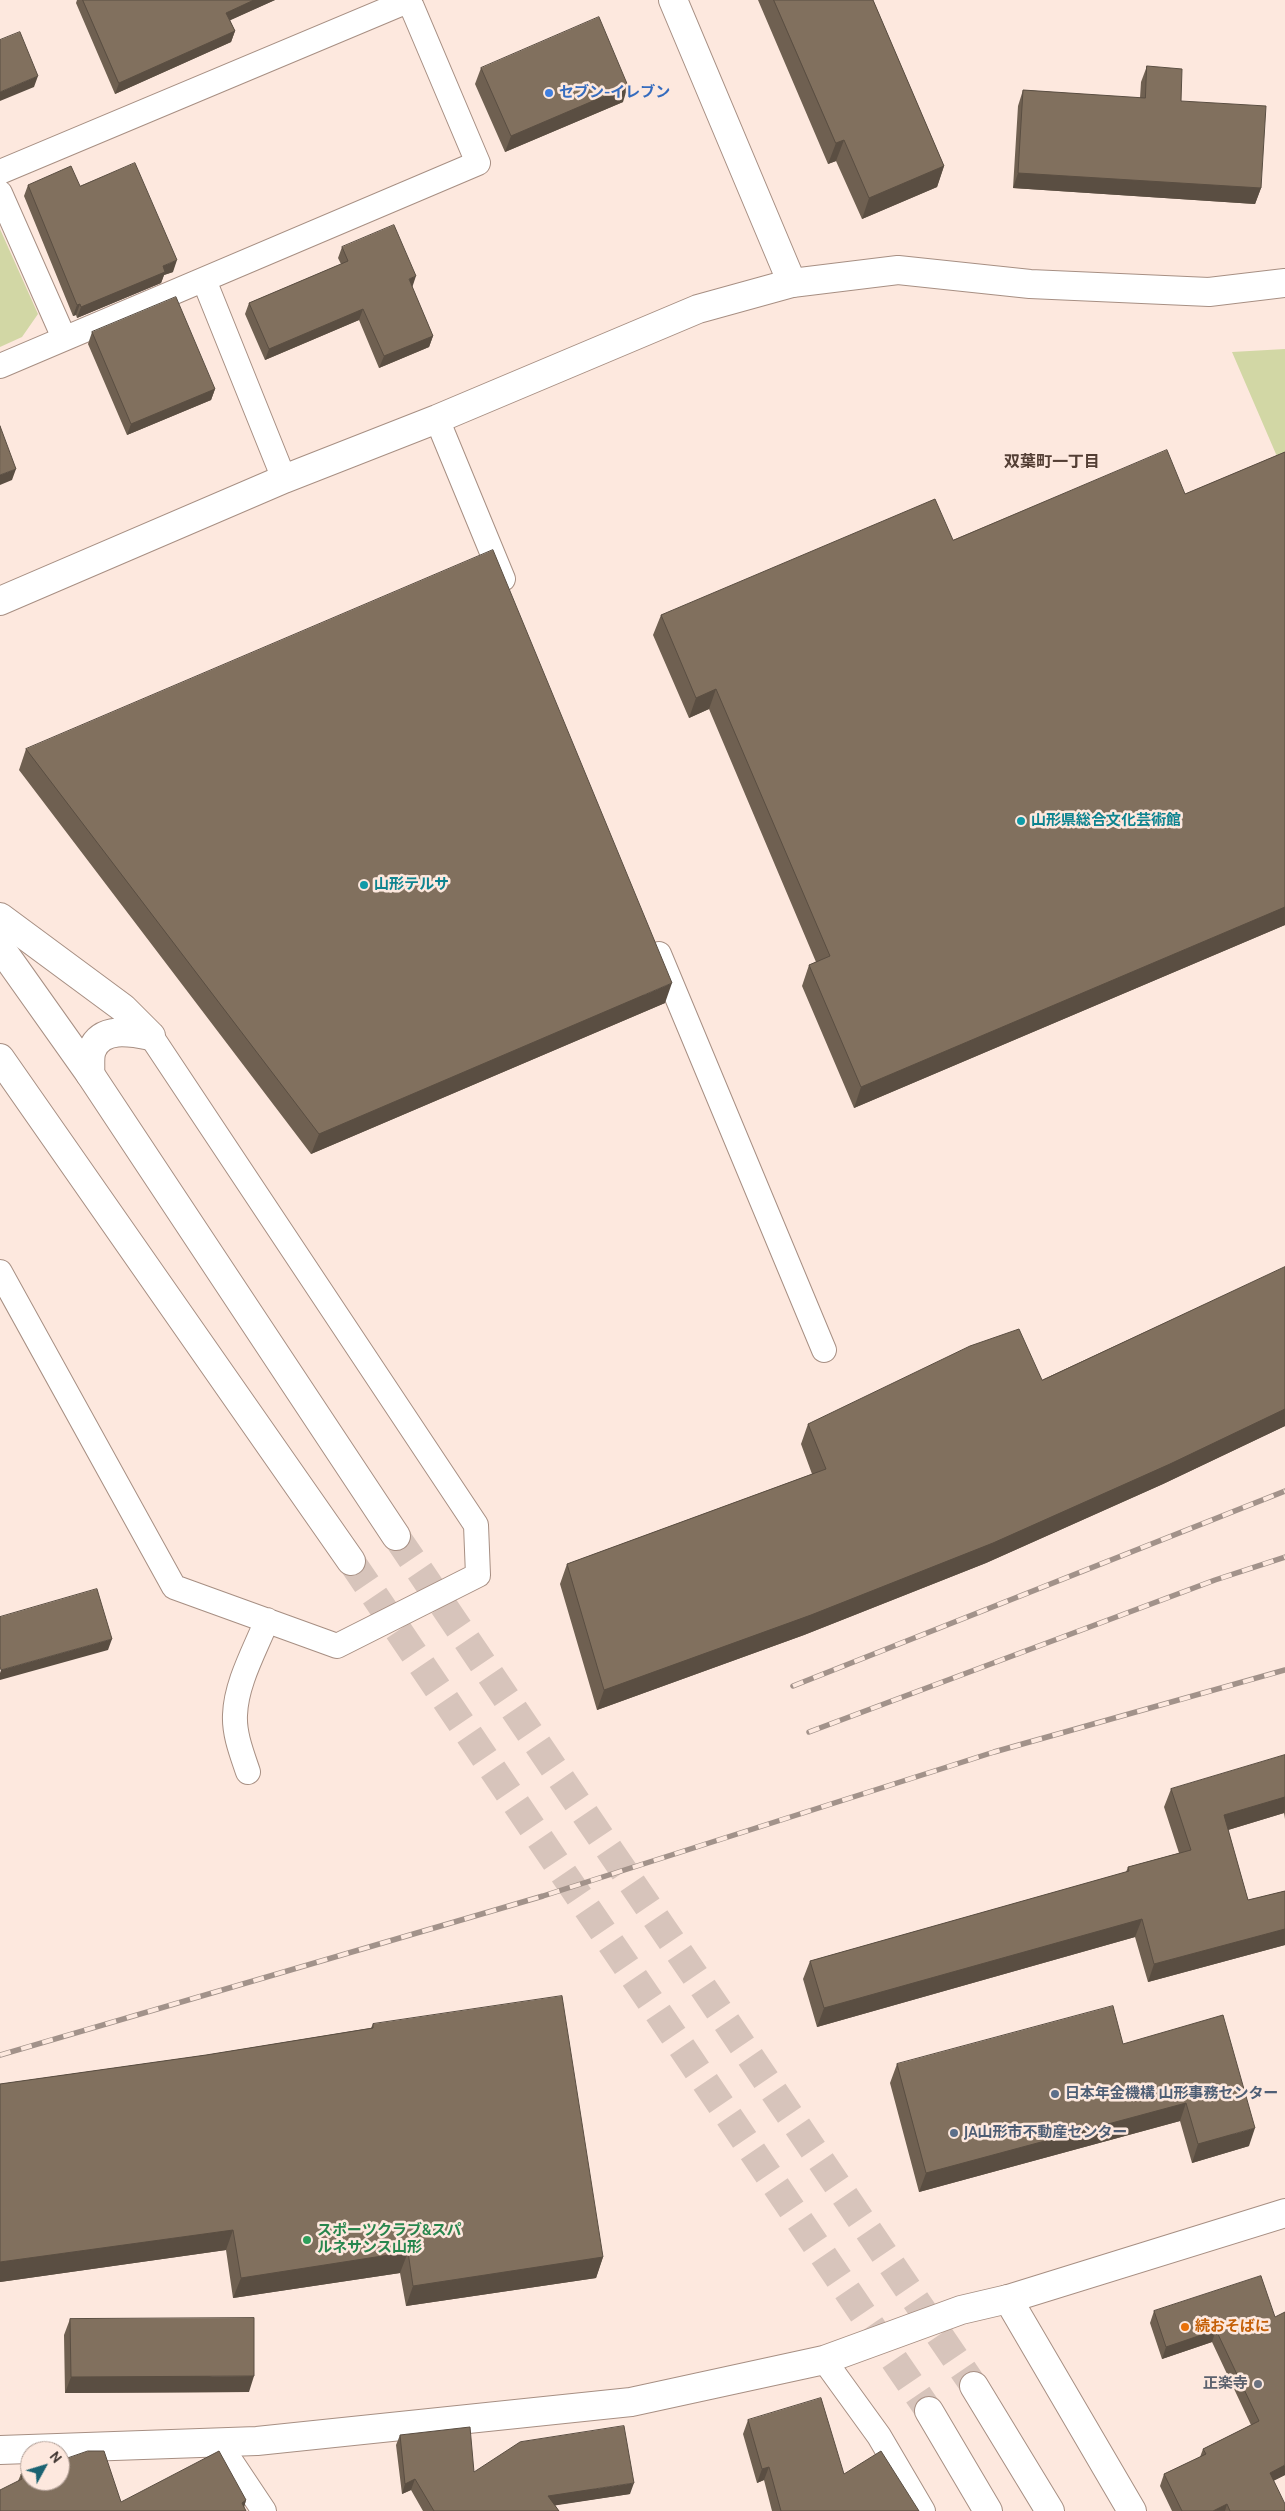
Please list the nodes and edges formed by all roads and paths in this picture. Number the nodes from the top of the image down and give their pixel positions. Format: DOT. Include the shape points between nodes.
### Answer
graph roads {
  1 [pos="410,0"];
  2 [pos="673,0"];
  3 [pos="0,172"];
  4 [pos="0,193"];
  5 [pos="204,280"];
  6 [pos="792,283"];
  7 [pos="1285,283"];
  8 [pos="64,338"];
  9 [pos="0,366"];
  10 [pos="437,419"];
  11 [pos="284,479"];
  12 [pos="0,601"];
  13 [pos="514,604"];
  14 [pos="0,917"];
  15 [pos="651,935"];
  16 [pos="0,947"];
  17 [pos="151,1036"];
  18 [pos="0,1058"];
  19 [pos="90,1074"];
  20 [pos="0,1272"];
  21 [pos="824,1350"];
  22 [pos="396,1536"];
  23 [pos="350,1561"];
  24 [pos="267,1620"];
  25 [pos="248,1772"];
  26 [pos="1285,2213"];
  27 [pos="1008,2299"];
  28 [pos="824,2360"];
  29 [pos="974,2386"];
  30 [pos="929,2411"];
  31 [pos="218,2442"];
  32 [pos="0,2450"];
  33 [pos="264,2511"];
  34 [pos="923,2511"];
  35 [pos="988,2511"];
  36 [pos="1050,2511"];
  37 [pos="1132,2511"];
  1 -- 3 [label="lane"];
  1 -- 5 [label="lane" via="478,163"];
  2 -- 6 [label="street"];
  4 -- 8 [label="lane"];
  5 -- 8 [label="lane"];
  5 -- 11 [label="lane"];
  6 -- 7 [label="street" via="898,270 1030,284 1209,292"];
  6 -- 10 [label="street" via="698,309"];
  8 -- 9 [label="lane"];
  10 -- 11 [label="street"];
  10 -- 13 [label="lane"];
  11 -- 12 [label="street"];
  14 -- 17 [label="street" via="123,1008"];
  15 -- 21 [label="lane"];
  16 -- 19 [label="street"];
  17 -- 19 [label="street" via="122,1030 103,1038 92,1050"];
  17 -- 24 [label="lane" via="476,1525 478,1575 337,1646"];
  18 -- 23 [label="street"];
  19 -- 22 [label="street"];
  20 -- 24 [label="lane" via="174,1587"];
  24 -- 25 [label="lane" via="237,1695 238,1739"];
  26 -- 27 [label="street"];
  27 -- 28 [label="street" via="961,2310"];
  27 -- 37 [label="street"];
  28 -- 31 [label="street" via="631,2402 258,2441"];
  28 -- 34 [label="lane" via="880,2436"];
  29 -- 36 [label="street"];
  30 -- 35 [label="street"];
  31 -- 32 [label="street"];
  31 -- 33 [label="lane"];
}
